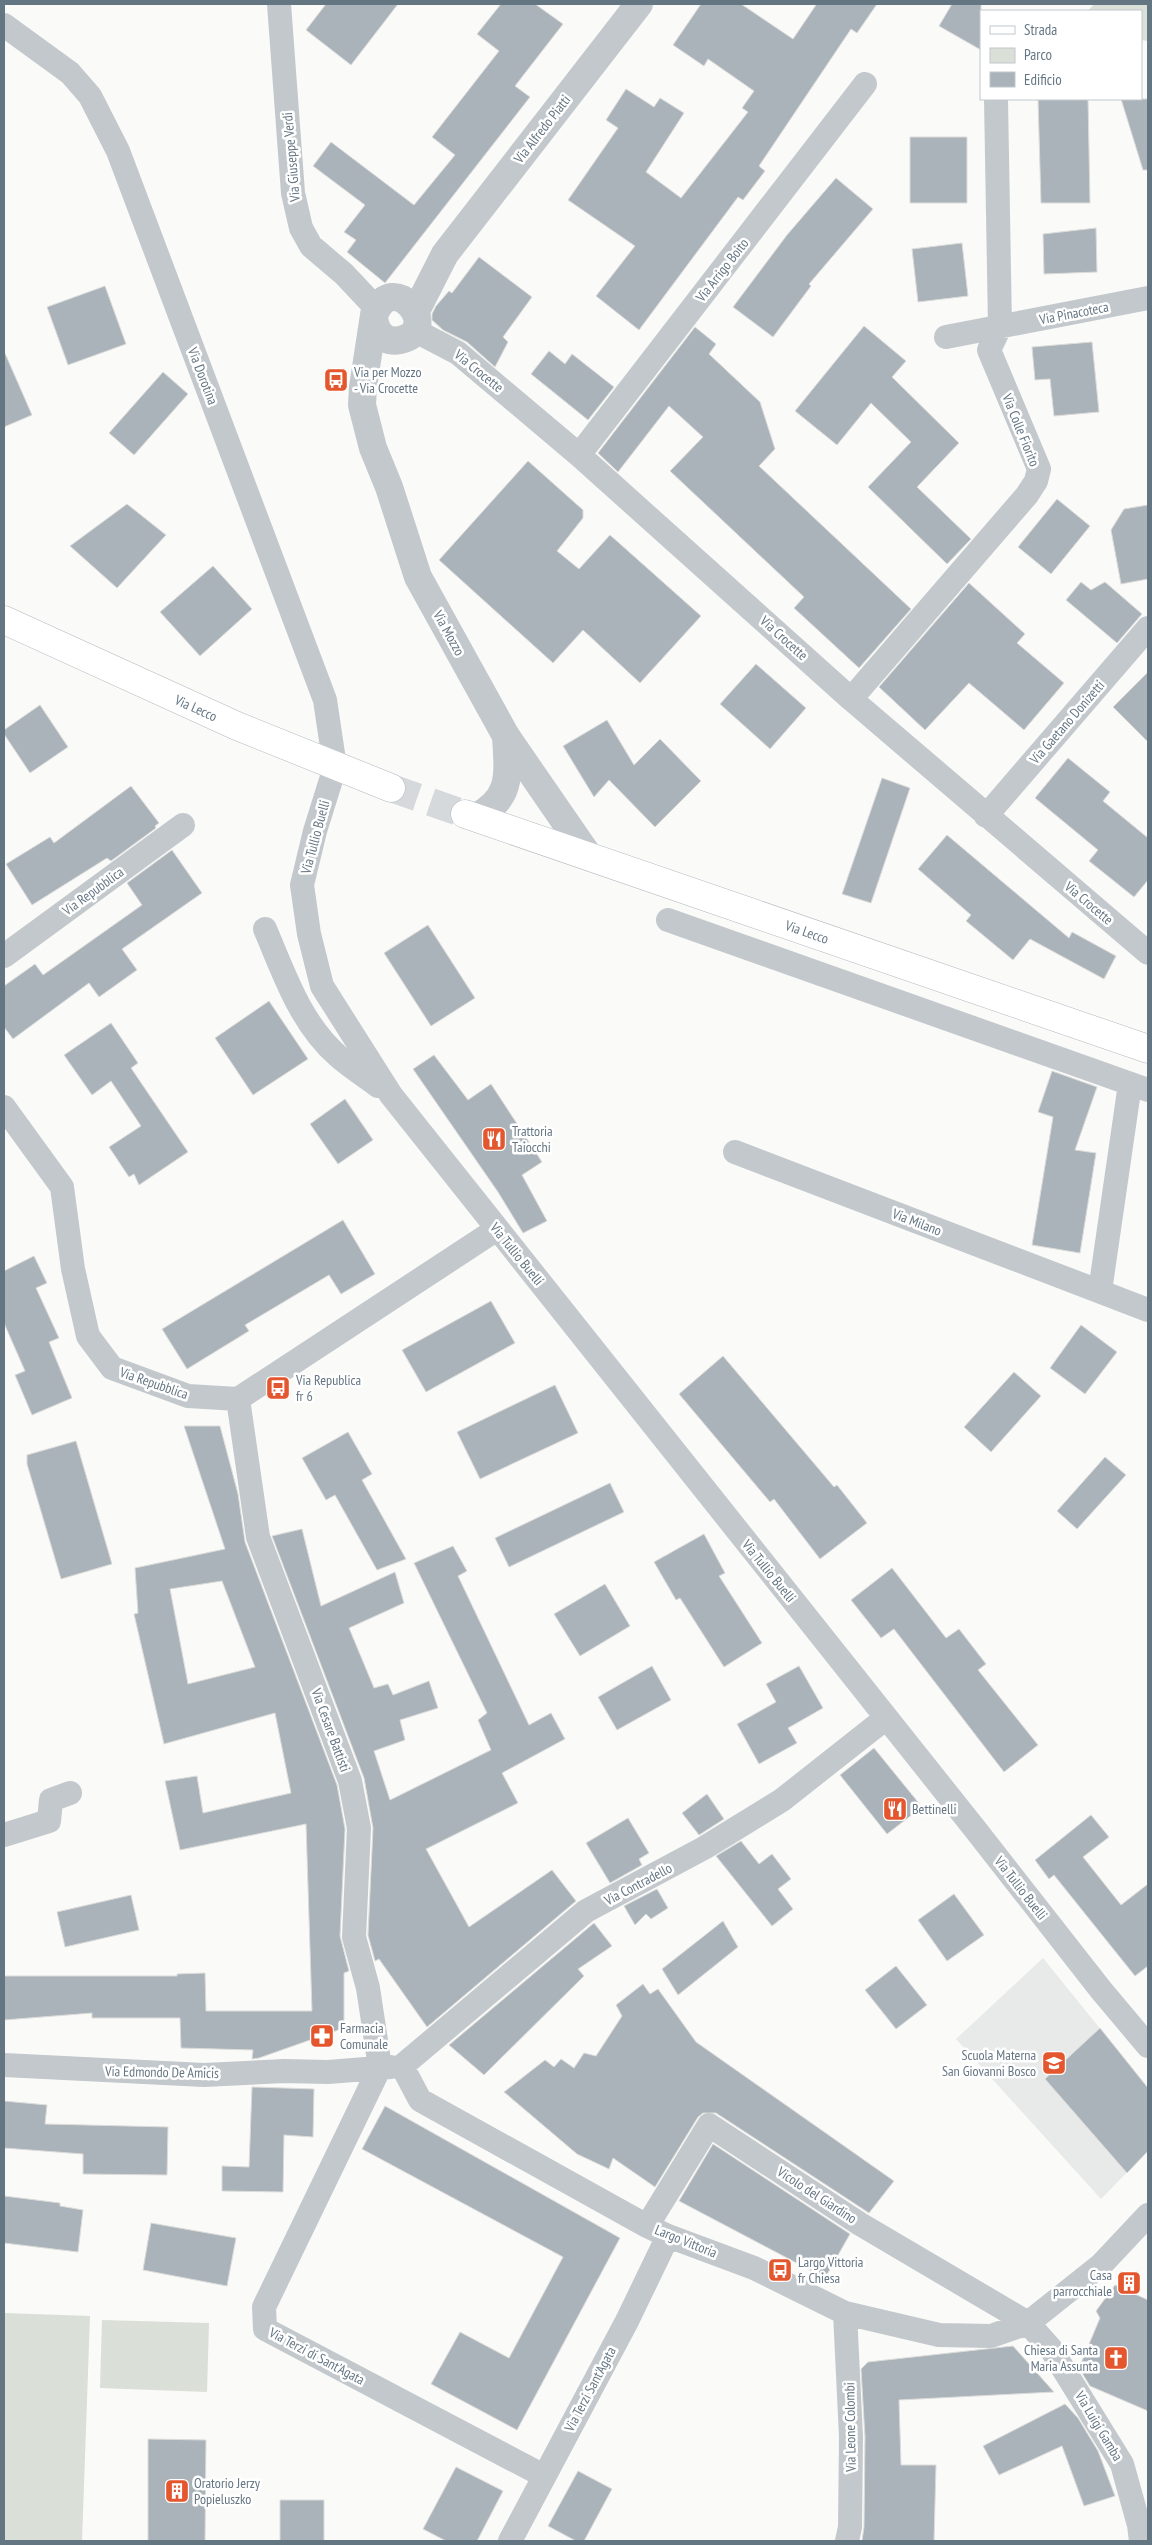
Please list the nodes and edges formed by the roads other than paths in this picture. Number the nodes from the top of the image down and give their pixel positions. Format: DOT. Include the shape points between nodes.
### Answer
graph roads {
  1 [pos="639,4"];
  2 [pos="280,6"];
  3 [pos="4,25"];
  4 [pos="865,84"];
  5 [pos="996,100"];
  6 [pos="1148,298"];
  7 [pos="396,317"];
  8 [pos="1000,327"];
  9 [pos="946,337"];
  10 [pos="362,387"];
  11 [pos="579,455"];
  12 [pos="4,620"];
  13 [pos="1148,628"];
  14 [pos="851,698"];
  15 [pos="506,736"];
  16 [pos="335,767"];
  17 [pos="391,788"];
  18 [pos="470,816"];
  19 [pos="986,816"];
  20 [pos="183,825"];
  21 [pos="588,855"];
  22 [pos="668,920"];
  23 [pos="265,929"];
  24 [pos="1148,953"];
  25 [pos="4,956"];
  26 [pos="1148,1050"];
  27 [pos="1139,1087"];
  28 [pos="391,1096"];
  29 [pos="4,1107"];
  30 [pos="735,1152"];
  31 [pos="497,1229"];
  32 [pos="1100,1292"];
  33 [pos="1148,1310"];
  34 [pos="238,1400"];
  35 [pos="886,1718"];
  36 [pos="70,1793"];
  37 [pos="4,1835"];
  38 [pos="1148,2046"];
  39 [pos="4,2065"];
  40 [pos="391,2067"];
  41 [pos="1148,2215"];
  42 [pos="647,2226"];
  43 [pos="668,2236"];
  44 [pos="845,2313"];
  45 [pos="1028,2324"];
  46 [pos="544,2476"];
  47 [pos="510,2541"];
  48 [pos="847,2541"];
  49 [pos="1141,2541"];
  1 -- 7 [label="street, Via Alfredo Piatti"];
  2 -- 7 [label="street, Via Giuseppe Verdi" via="293,193 301,228 310,246"];
  3 -- 16 [label="street, Via Dorotina" via="70,73 90,96 118,151 325,700"];
  4 -- 11 [label="street, Via Arrigo Boito"];
  5 -- 8 [label="street, Via Colle Fiorito"];
  6 -- 8 [label="street, Via Pinacoteca"];
  7 -- 10 [label="street, Via Mozzo"];
  7 -- 10 [label="street"];
  7 -- 11 [label="street, Via Crocette" via="458,353"];
  8 -- 9 [label="street, Via Pinacoteca"];
  8 -- 14 [label="street, Via Colle Fiorito" via="988,350 1038,469 1036,481"];
  10 -- 15 [label="street, Via Mozzo" via="362,405 373,448 418,578"];
  11 -- 14 [label="street, Via Crocette"];
  12 -- 16 [label="main road, Via Lecco"];
  13 -- 19 [label="street, Via Gaetano Donizetti"];
  14 -- 19 [label="street, Via Crocette"];
  15 -- 18 [label="street" via="508,779 493,806"];
  15 -- 21 [label="street, Via Mozzo"];
  16 -- 17 [label="main road, Via Lecco"];
  16 -- 28 [label="street, Via Tullio Buelli" via="302,885 309,934 322,986"];
  18 -- 21 [label="main road, Via Lecco"];
  19 -- 24 [label="street, Via Crocette"];
  20 -- 25 [label="street, Via Repubblica"];
  21 -- 26 [label="main road, Via Lecco"];
  22 -- 27 [label="street"];
  23 -- 28 [label="street, Via Tullio Buelli" via="292,995 312,1026 337,1055"];
  27 -- 32 [label="street"];
  28 -- 31 [label="street, Via Tullio Buelli"];
  29 -- 34 [label="street, Via Repubblica" via="62,1187 73,1269 88,1336 112,1368 188,1396"];
  30 -- 32 [label="street, Via Milano"];
  31 -- 34 [label="street"];
  31 -- 35 [label="street, Via Tullio Buelli"];
  32 -- 33 [label="street, Via Milano"];
  34 -- 40 [label="street, Via Cesare Battisti" via="258,1537 350,1781 359,1828 354,1937"];
  35 -- 38 [label="street, Via Tullio Buelli"];
  35 -- 40 [label="street, Via Contradello" via="782,1800 704,1848 586,1912"];
  36 -- 37 [label="street" via="50,1800 48,1821"];
  39 -- 40 [label="street, Via Edmondo De Amicis" via="204,2075"];
  40 -- 42 [label="street, Largo Vittoria" via="420,2100"];
  40 -- 46 [label="street, Via Terzi di Sant'Agata" via="264,2307 265,2329"];
  41 -- 45 [label="street" via="1101,2265"];
  42 -- 43 [label="street, Largo Vittoria"];
  42 -- 45 [label="street, Vicolo del Giardino" via="709,2125 860,2224"];
  43 -- 44 [label="street, Largo Vittoria" via="754,2268"];
  43 -- 46 [label="street, Via Terzi Sant'Agata" via="627,2321"];
  44 -- 45 [label="street, Largo Vittoria" via="939,2335 991,2336"];
  44 -- 48 [label="street, Via Leone Colombi" via="851,2437"];
  45 -- 49 [label="street, Via Luigi Gamba" via="1051,2349 1122,2464"];
  46 -- 47 [label="street, Via Terzi Sant'Agata"];
}
